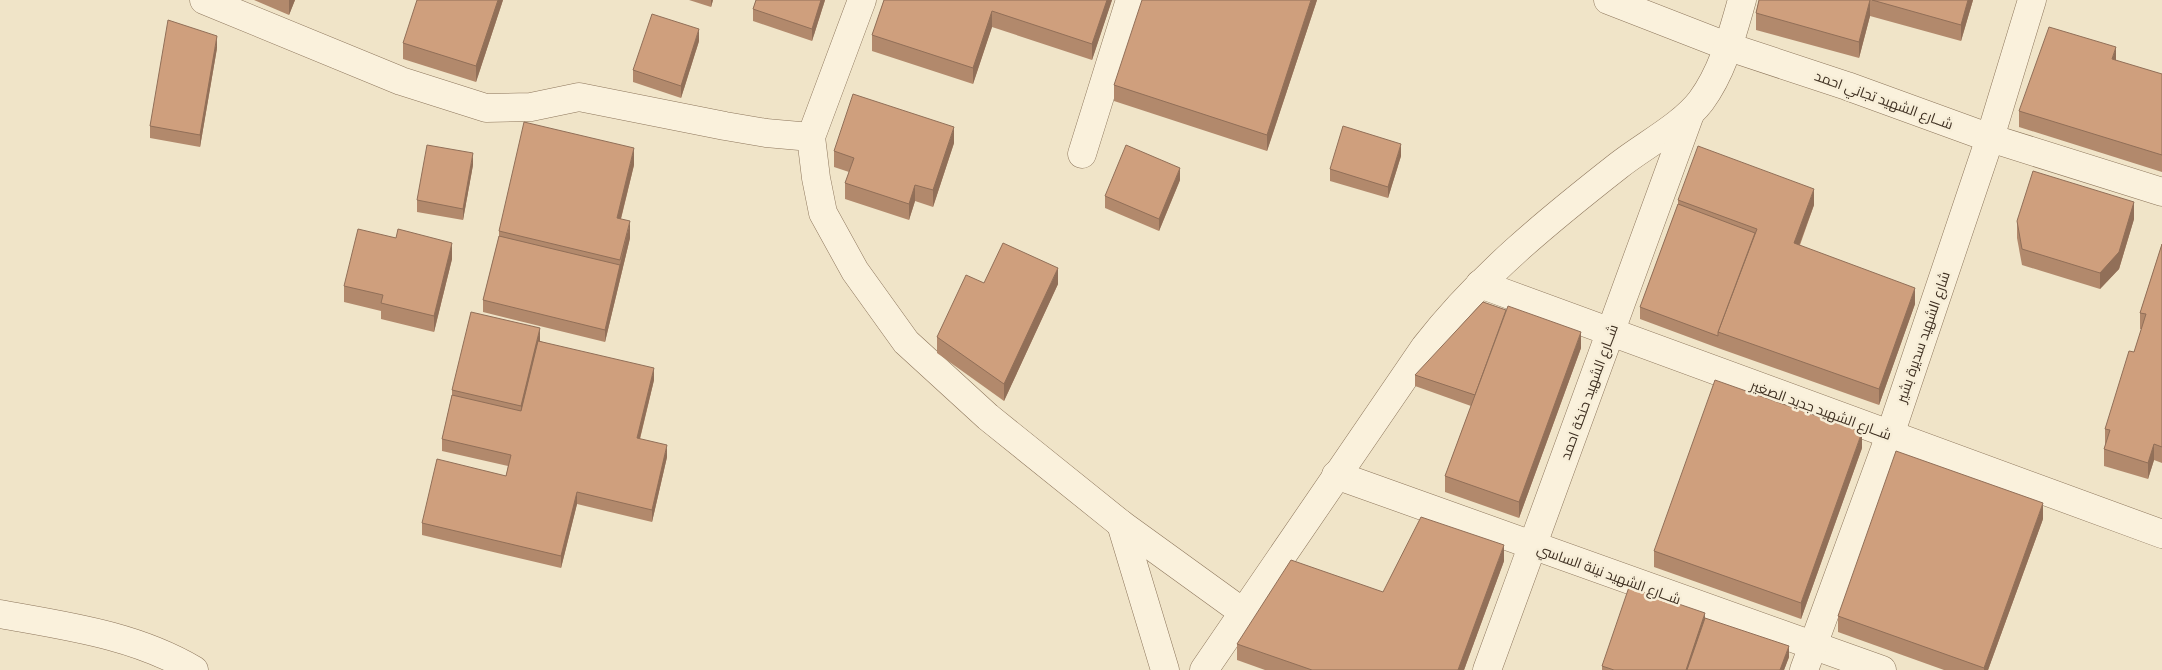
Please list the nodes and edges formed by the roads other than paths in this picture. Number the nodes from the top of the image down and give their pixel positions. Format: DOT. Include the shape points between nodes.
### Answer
graph roads {
  1 [pos="204,0"];
  2 [pos="862,0"];
  3 [pos="1130,0"];
  4 [pos="1608,0"];
  5 [pos="1742,0"];
  6 [pos="2032,0"];
  7 [pos="1729,47"];
  8 [pos="1690,114"];
  9 [pos="811,137"];
  10 [pos="1990,138"];
  11 [pos="1082,154"];
  12 [pos="2162,192"];
  13 [pos="1480,284"];
  14 [pos="1611,332"];
  15 [pos="1890,435"];
  16 [pos="1336,475"];
  17 [pos="1121,524"];
  18 [pos="2161,532"];
  19 [pos="1532,546"];
  20 [pos="1244,613"];
  21 [pos="0,614"];
  22 [pos="1808,658"];
  23 [pos="1207,669"];
  24 [pos="194,670"];
  25 [pos="1164,670"];
  26 [pos="1487,670"];
  27 [pos="1882,670"];
  1 -- 9 [label="street" via="402,81 486,108 531,107 579,97 725,126"];
  2 -- 9 [label="street"];
  3 -- 11 [label="street"];
  4 -- 7 [label="street, شــارع الشهيد تجاني احمد"];
  5 -- 7 [label="street"];
  6 -- 10 [label="street, شارع الشهيد سديرة بشير"];
  7 -- 8 [label="street" via="1709,90"];
  7 -- 10 [label="street, شــارع الشهيد تجاني احمد"];
  8 -- 13 [label="street" via="1593,186"];
  8 -- 14 [label="street, شــارع الشهيد حنكة احمد"];
  9 -- 17 [label="street" via="823,213 855,271 906,342 988,417"];
  10 -- 12 [label="street, شــارع الشهيد تجاني احمد"];
  10 -- 15 [label="street, شارع الشهيد سديرة بشير"];
  13 -- 14 [label="street, شــارع الشهيد جديد الصغير"];
  13 -- 16 [label="street" via="1426,347"];
  14 -- 15 [label="street, شــارع الشهيد جديد الصغير"];
  14 -- 19 [label="street, شــارع الشهيد حنكة احمد"];
  15 -- 18 [label="street, شــارع الشهيد جديد الصغير"];
  15 -- 22 [label="street, شارع الشهيد سديرة بشير"];
  16 -- 19 [label="street, شــارع الشهيد نينة الساسي"];
  16 -- 20 [label="street"];
  17 -- 20 [label="street"];
  17 -- 25 [label="street"];
  19 -- 22 [label="street, شــارع الشهيد نينة الساسي"];
  19 -- 26 [label="street, شــارع الشهيد حنكة احمد"];
  20 -- 23 [label="street"];
  21 -- 24 [label="street" via="104,633 176,659"];
  22 -- 27 [label="street, شــارع الشهيد نينة الساسي"];
}
